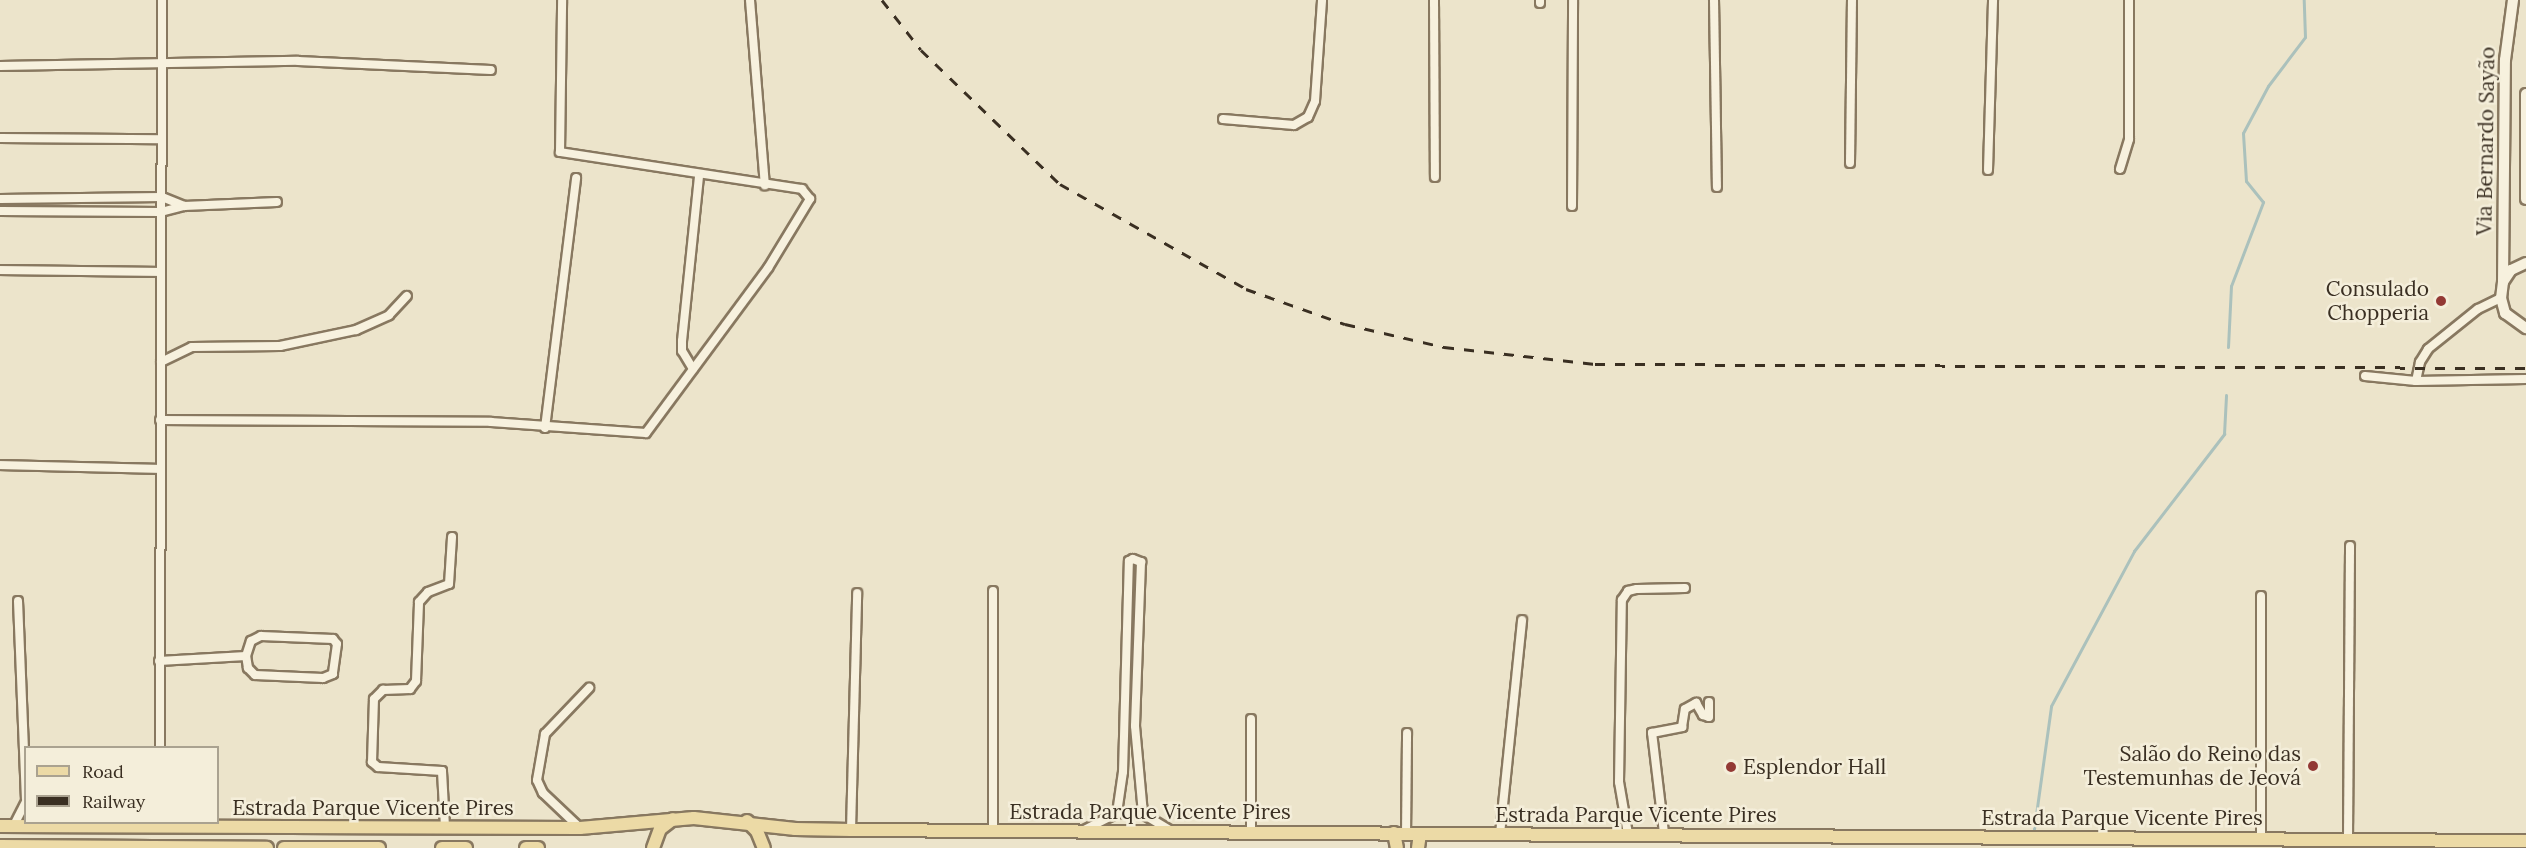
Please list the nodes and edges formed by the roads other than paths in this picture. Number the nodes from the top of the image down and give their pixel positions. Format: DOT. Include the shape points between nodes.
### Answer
graph roads {
  1 [pos="162,0"];
  2 [pos="562,0"];
  3 [pos="750,0"];
  4 [pos="1322,0"];
  5 [pos="1434,0"];
  6 [pos="1573,0"];
  7 [pos="1714,0"];
  8 [pos="1852,0"];
  9 [pos="1993,0"];
  10 [pos="2129,0"];
  11 [pos="2513,0"];
  12 [pos="162,62"];
  13 [pos="0,66"];
  14 [pos="491,70"];
  15 [pos="2526,94"];
  16 [pos="1222,119"];
  17 [pos="0,138"];
  18 [pos="162,139"];
  19 [pos="1850,163"];
  20 [pos="1988,170"];
  21 [pos="2120,170"];
  22 [pos="699,176"];
  23 [pos="1435,177"];
  24 [pos="576,178"];
  25 [pos="765,185"];
  26 [pos="1717,187"];
  27 [pos="162,197"];
  28 [pos="0,199"];
  29 [pos="10,199"];
  30 [pos="2526,199"];
  31 [pos="57,200"];
  32 [pos="277,202"];
  33 [pos="184,206"];
  34 [pos="1572,206"];
  35 [pos="57,210"];
  36 [pos="0,211"];
  37 [pos="10,211"];
  38 [pos="161,212"];
  39 [pos="2526,263"];
  40 [pos="0,270"];
  41 [pos="160,272"];
  42 [pos="2503,282"];
  43 [pos="407,296"];
  44 [pos="2501,298"];
  45 [pos="2526,328"];
  46 [pos="161,362"];
  47 [pos="693,369"];
  48 [pos="2365,376"];
  49 [pos="2526,379"];
  50 [pos="2416,381"];
  51 [pos="160,420"];
  52 [pos="545,428"];
  53 [pos="0,465"];
  54 [pos="159,468"];
  55 [pos="452,537"];
  56 [pos="2350,546"];
  57 [pos="1686,588"];
  58 [pos="993,591"];
  59 [pos="856,593"];
  60 [pos="2261,596"];
  61 [pos="18,601"];
  62 [pos="1522,620"];
  63 [pos="246,656"];
  64 [pos="1126,657"];
  65 [pos="1136,657"];
  66 [pos="159,661"];
  67 [pos="589,688"];
  68 [pos="1709,702"];
  69 [pos="1251,718"];
  70 [pos="1125,725"];
  71 [pos="1135,726"];
  72 [pos="1407,733"];
  73 [pos="160,746"];
  74 [pos="24,750"];
  75 [pos="1137,771"];
  76 [pos="1123,772"];
  77 [pos="24,804"];
  78 [pos="1118,813"];
  79 [pos="1143,814"];
  80 [pos="674,819"];
  81 [pos="747,821"];
  82 [pos="43,824"];
  83 [pos="117,824"];
  84 [pos="14,825"];
  85 [pos="201,825"];
  86 [pos="0,826"];
  87 [pos="445,827"];
  88 [pos="580,828"];
  89 [pos="851,830"];
  90 [pos="993,831"];
  91 [pos="1081,832"];
  92 [pos="1172,832"];
  93 [pos="1251,832"];
  94 [pos="1400,833"];
  95 [pos="1664,833"];
  96 [pos="1420,834"];
  97 [pos="1500,834"];
  98 [pos="1628,834"];
  99 [pos="2348,837"];
  100 [pos="2526,841"];
  101 [pos="2229,843"];
  102 [pos="2260,843"];
  103 [pos="6,846"];
  104 [pos="33,846"];
  105 [pos="187,847"];
  106 [pos="323,847"];
  107 [pos="267,848"];
  108 [pos="284,848"];
  109 [pos="379,848"];
  110 [pos="442,848"];
  111 [pos="451,848"];
  112 [pos="466,848"];
  113 [pos="526,848"];
  114 [pos="538,848"];
  115 [pos="653,848"];
  116 [pos="764,848"];
  117 [pos="1397,848"];
  118 [pos="1418,848"];
  1 -- 12 [label="street"];
  2 -- 22 [label="street" via="560,152"];
  3 -- 25 [label="street"];
  4 -- 16 [label="street" via="1315,100 1308,117 1294,125"];
  5 -- 23 [label="street"];
  6 -- 34 [label="street"];
  7 -- 26 [label="street"];
  8 -- 19 [label="street"];
  9 -- 20 [label="street"];
  10 -- 21 [label="street" via="2129,139"];
  11 -- 42 [label="main road, Via Bernardo Sayão" via="2505,60"];
  12 -- 13 [label="street" via="149,66"];
  12 -- 14 [label="street" via="298,61"];
  12 -- 18 [label="street"];
  15 -- 30 [label="main road, Via Bernardo Sayão"];
  17 -- 18 [label="street"];
  18 -- 27 [label="street"];
  22 -- 25 [label="street"];
  22 -- 47 [label="street" via="681,351"];
  24 -- 52 [label="street"];
  25 -- 47 [label="street" via="802,189 809,202 768,268"];
  27 -- 31 [label="street"];
  27 -- 33 [label="street"];
  27 -- 38 [label="street"];
  28 -- 29 [label="street"];
  29 -- 31 [label="street"];
  29 -- 37 [label="street"];
  31 -- 35 [label="street"];
  32 -- 33 [label="street"];
  33 -- 38 [label="street"];
  35 -- 37 [label="street"];
  35 -- 38 [label="street"];
  36 -- 37 [label="street"];
  38 -- 41 [label="street"];
  39 -- 42 [label="main road" via="2511,270"];
  40 -- 41 [label="street"];
  41 -- 46 [label="street"];
  42 -- 44 [label="main road, Via Bernardo Sayão"];
  43 -- 46 [label="street" via="389,315 356,330 280,346 192,347"];
  44 -- 45 [label="main road" via="2505,313"];
  44 -- 50 [label="street" via="2478,309 2424,354"];
  46 -- 51 [label="street"];
  47 -- 52 [label="street" via="642,436"];
  48 -- 50 [label="street"];
  49 -- 50 [label="street"];
  51 -- 52 [label="street" via="491,422"];
  51 -- 54 [label="street"];
  53 -- 54 [label="street"];
  54 -- 66 [label="street"];
  55 -- 87 [label="street" via="449,584 428,592 419,602 416,681 410,689 383,690 374,699 372,762 378,767 442,771"];
  56 -- 99 [label="street"];
  57 -- 98 [label="street" via="1637,589 1628,591 1622,600 1620,782"];
  58 -- 90 [label="street"];
  59 -- 89 [label="street"];
  60 -- 102 [label="street"];
  61 -- 74 [label="street"];
  62 -- 97 [label="street"];
  63 -- 63 [label="street" via="251,641 261,636 327,637 337,644 333,674 323,678 255,675 248,668"];
  63 -- 66 [label="street"];
  64 -- 65 [label="street"];
  64 -- 65 [label="street" via="1129,561 1133,559 1141,562"];
  64 -- 70 [label="street"];
  65 -- 71 [label="street"];
  66 -- 73 [label="street"];
  67 -- 88 [label="street" via="545,734 537,780 543,792"];
  68 -- 95 [label="street" via="1709,717 1703,715 1696,703 1685,709 1682,727 1652,733"];
  69 -- 93 [label="street"];
  70 -- 71 [label="street"];
  70 -- 76 [label="street"];
  71 -- 75 [label="street"];
  72 -- 94 [label="street"];
  75 -- 76 [label="street"];
  75 -- 79 [label="street"];
  76 -- 78 [label="street"];
  77 -- 84 [label="street"];
  78 -- 79 [label="street"];
  78 -- 91 [label="street"];
  79 -- 92 [label="street"];
  80 -- 81 [label="main road, Estrada Parque Vicente Pires"];
  80 -- 88 [label="main road, Estrada Parque Vicente Pires"];
  80 -- 115 [label="main road" via="660,829"];
  81 -- 89 [label="main road, Estrada Parque Vicente Pires" via="795,829"];
  81 -- 116 [label="main road" via="757,831"];
  82 -- 83 [label="main road, Estrada Parque Vicente Pires"];
  82 -- 84 [label="main road, Estrada Parque Vicente Pires"];
  83 -- 85 [label="main road, Estrada Parque Vicente Pires"];
  84 -- 86 [label="main road, Estrada Parque Vicente Pires"];
  85 -- 87 [label="main road, Estrada Parque Vicente Pires"];
  87 -- 88 [label="main road, Estrada Parque Vicente Pires"];
  89 -- 90 [label="main road, Estrada Parque Vicente Pires"];
  90 -- 91 [label="main road, Estrada Parque Vicente Pires"];
  91 -- 92 [label="main road, Estrada Parque Vicente Pires"];
  92 -- 93 [label="main road, Estrada Parque Vicente Pires"];
  93 -- 94 [label="main road, Estrada Parque Vicente Pires"];
  94 -- 96 [label="main road, Estrada Parque Vicente Pires"];
  94 -- 117 [label="main road"];
  95 -- 98 [label="main road, Estrada Parque Vicente Pires"];
  95 -- 101 [label="main road, Estrada Parque Vicente Pires"];
  96 -- 97 [label="main road, Estrada Parque Vicente Pires"];
  96 -- 118 [label="main road"];
  97 -- 98 [label="main road, Estrada Parque Vicente Pires"];
  99 -- 100 [label="main road, Estrada Parque Vicente Pires"];
  99 -- 102 [label="main road, Estrada Parque Vicente Pires"];
  101 -- 102 [label="main road, Estrada Parque Vicente Pires"];
  103 -- 104 [label="main road, Estrada Parque Vicente Pires"];
  104 -- 105 [label="main road, Estrada Parque Vicente Pires"];
  105 -- 107 [label="main road, Estrada Parque Vicente Pires"];
  106 -- 108 [label="main road, Estrada Parque Vicente Pires"];
  106 -- 109 [label="main road, Estrada Parque Vicente Pires"];
  110 -- 111 [label="main road, Estrada Parque Vicente Pires"];
  111 -- 112 [label="main road, Estrada Parque Vicente Pires"];
  113 -- 114 [label="main road, Estrada Parque Vicente Pires"];
}
